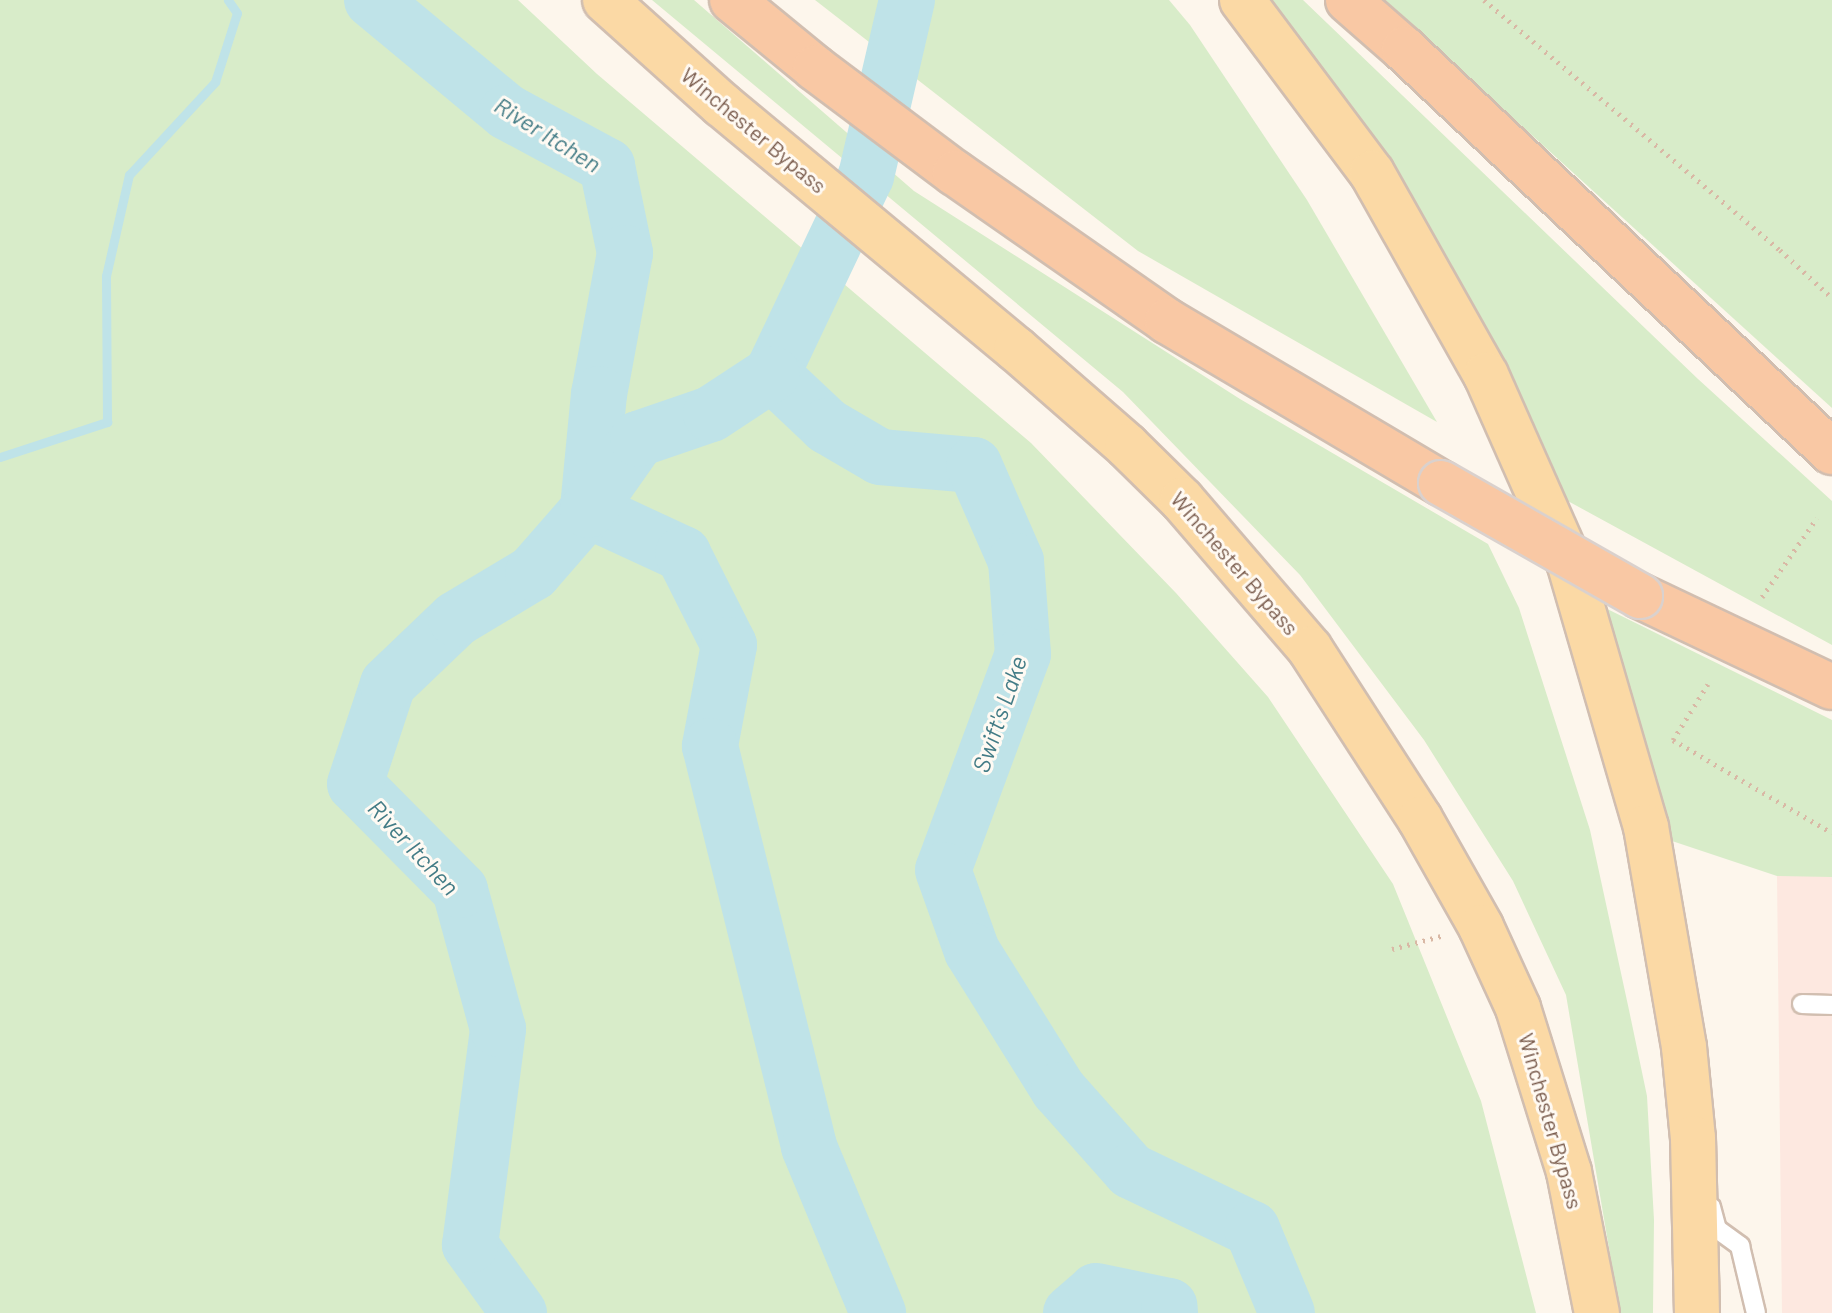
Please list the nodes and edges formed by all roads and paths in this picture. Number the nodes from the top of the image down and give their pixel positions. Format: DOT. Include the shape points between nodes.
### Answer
graph roads {
  1 [pos="605,0"];
  2 [pos="732,0"];
  3 [pos="1242,0"];
  4 [pos="1348,0"];
  5 [pos="1484,0"];
  6 [pos="1832,298"];
  7 [pos="1832,452"];
  8 [pos="1817,518"];
  9 [pos="1762,597"];
  10 [pos="1708,684"];
  11 [pos="1832,687"];
  12 [pos="1832,833"];
  13 [pos="1481,927"];
  14 [pos="1392,949"];
  15 [pos="1802,1004"];
  16 [pos="1832,1005"];
  17 [pos="1693,1138"];
  18 [pos="1597,1313"];
  19 [pos="1697,1313"];
  20 [pos="1756,1313"];
  1 -- 13 [label="main road, Winchester Bypass" via="1127,446 1182,500 1310,649 1360,722"];
  2 -- 11 [label="highway, bridge" via="955,173 1167,321 1640,596"];
  3 -- 17 [label="main road" via="1372,173 1486,375 1569,562 1646,827 1684,1047"];
  4 -- 7 [label="highway"];
  5 -- 6 [label="path"];
  8 -- 9 [label="path"];
  10 -- 12 [label="path" via="1673,740"];
  13 -- 14 [label="path"];
  13 -- 18 [label="main road, Winchester Bypass" via="1518,1008 1569,1172"];
  15 -- 16 [label="lane"];
  17 -- 19 [label="main road"];
  17 -- 20 [label="lane" via="1717,1229 1740,1246"];
}
